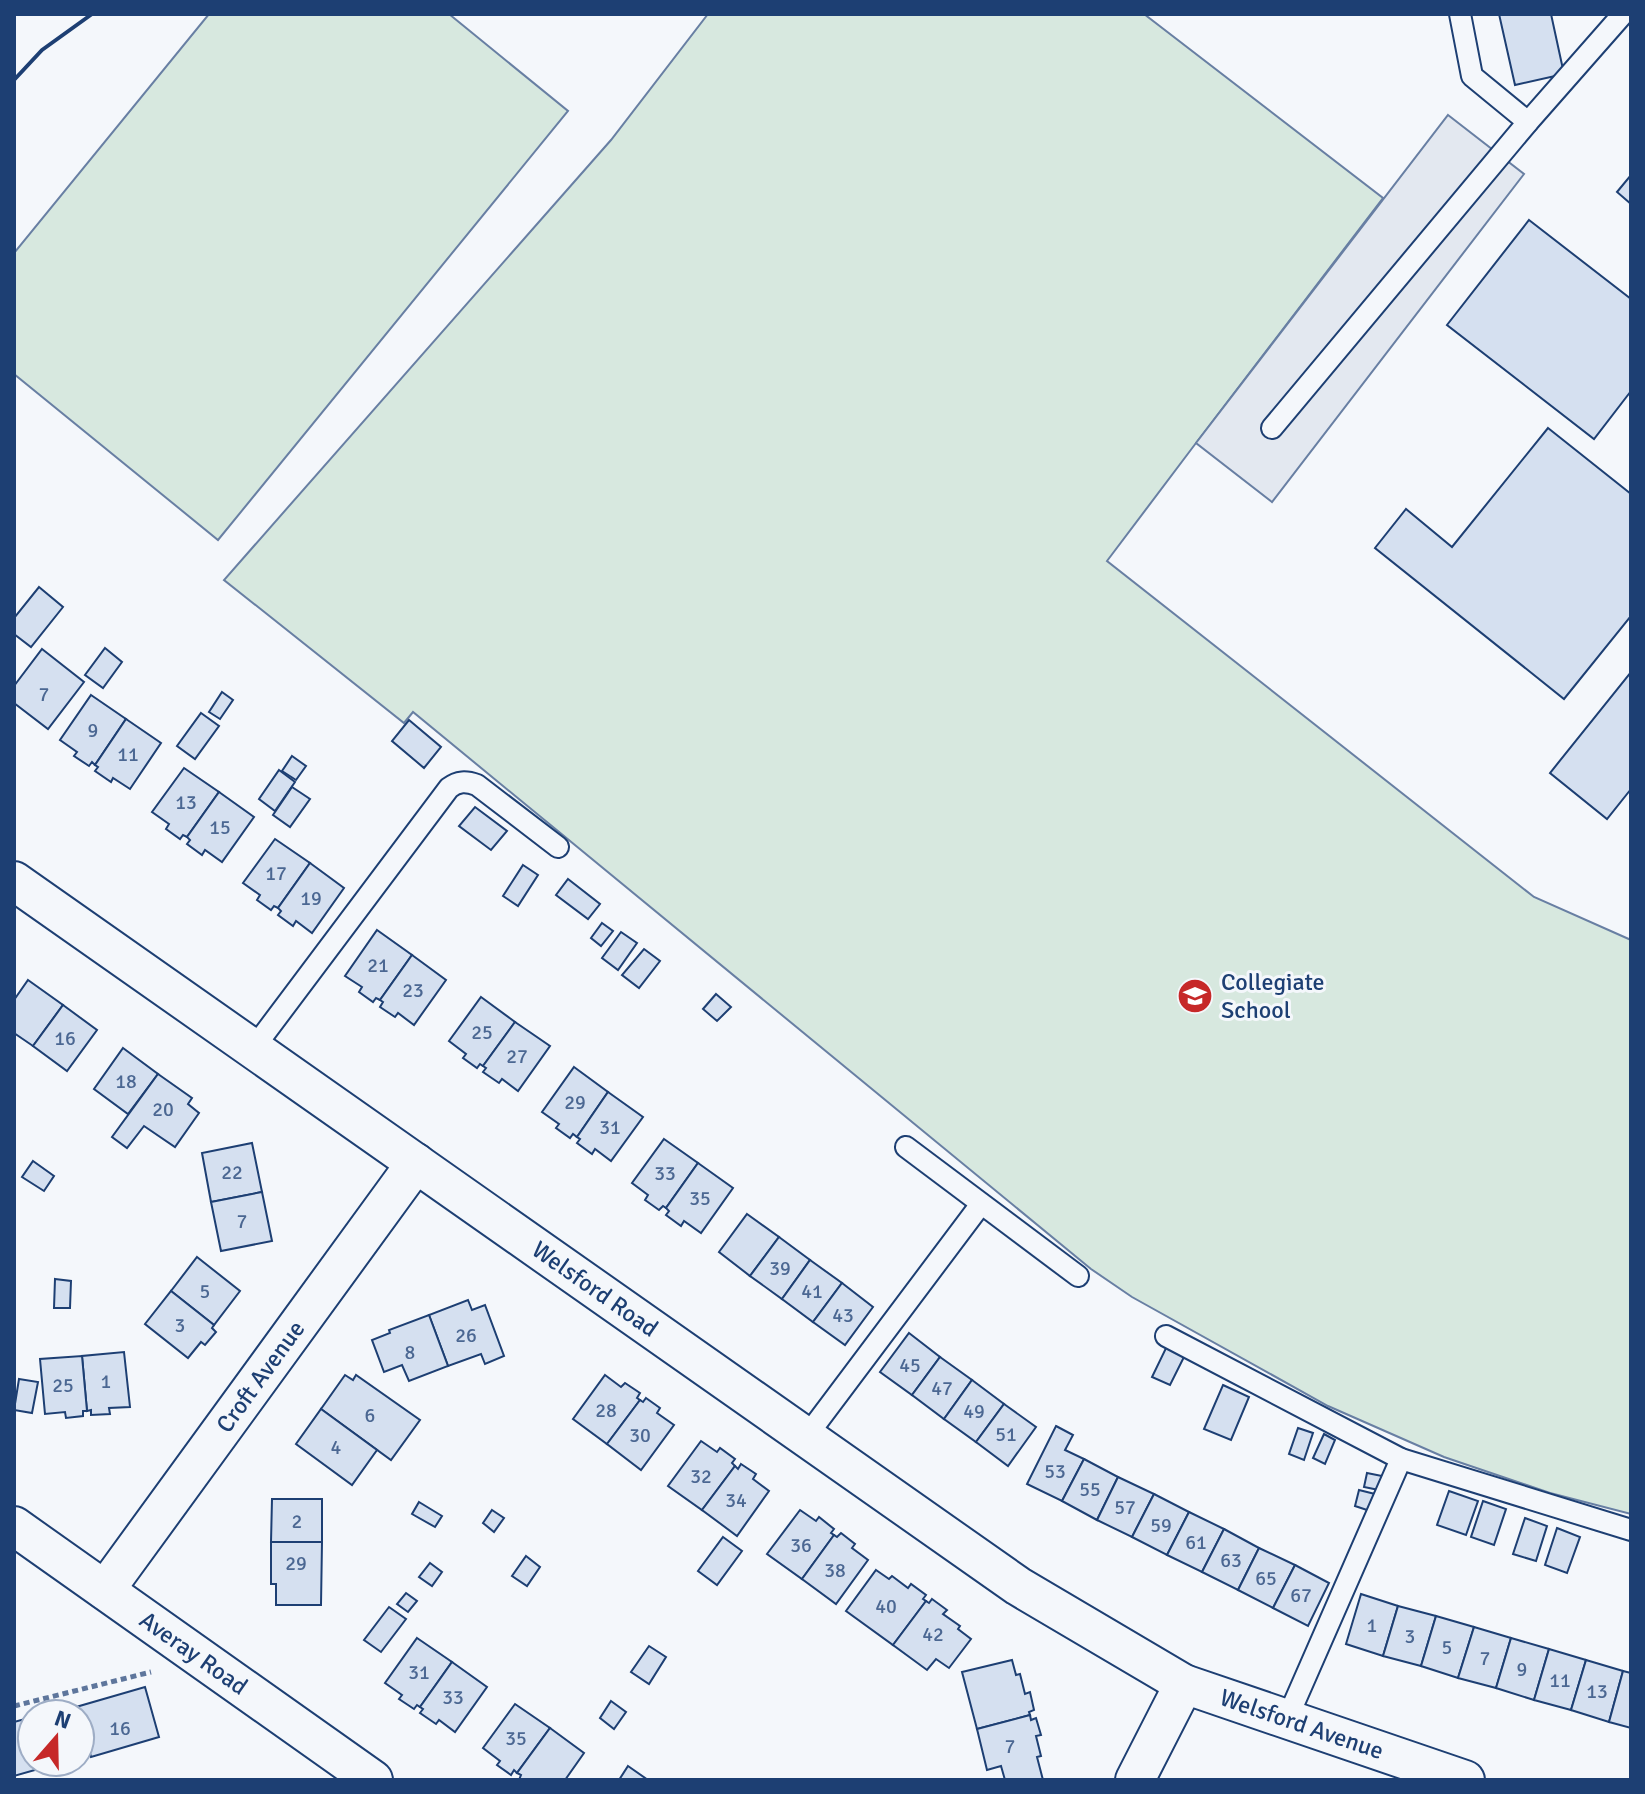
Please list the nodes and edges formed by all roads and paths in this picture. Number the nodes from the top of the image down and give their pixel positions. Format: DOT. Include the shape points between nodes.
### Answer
graph roads {
  1 [pos="1460,14"];
  2 [pos="1623,14"];
  3 [pos="1528,122"];
  4 [pos="1272,428"];
  5 [pos="558,847"];
  6 [pos="14,881"];
  7 [pos="253,1049"];
  8 [pos="906,1147"];
  9 [pos="416,1163"];
  10 [pos="981,1204"];
  11 [pos="1078,1276"];
  12 [pos="1166,1336"];
  13 [pos="806,1437"];
  14 [pos="1401,1459"];
  15 [pos="14,1526"];
  16 [pos="1631,1530"];
  17 [pos="105,1590"];
  18 [pos="203,1659"];
  19 [pos="1184,1684"];
  20 [pos="14,1706"];
  21 [pos="1287,1719"];
  22 [pos="373,1780"];
  23 [pos="1135,1780"];
  24 [pos="1465,1780"];
  1 -- 3 [label="lane" via="1472,76"];
  2 -- 3 [label="lane"];
  3 -- 4 [label="lane"];
  5 -- 7 [label="lane" via="477,785 455,783"];
  6 -- 7 [label="street, Welsford Road"];
  7 -- 9 [label="street, Welsford Road"];
  8 -- 10 [label="lane"];
  9 -- 13 [label="street, Welsford Road"];
  9 -- 17 [label="street, Croft Avenue"];
  10 -- 11 [label="lane"];
  10 -- 13 [label="lane"];
  12 -- 14 [label="lane"];
  13 -- 19 [label="street, Welsford Road" via="1018,1586"];
  14 -- 16 [label="lane"];
  14 -- 21 [label="lane"];
  15 -- 17 [label="street, Averay Road"];
  17 -- 18 [label="street, Averay Road"];
  18 -- 20 [label="path"];
  18 -- 22 [label="street, Averay Road"];
  19 -- 21 [label="street, Welsford Avenue"];
  19 -- 23 [label="street"];
  21 -- 24 [label="street, Welsford Avenue"];
}
